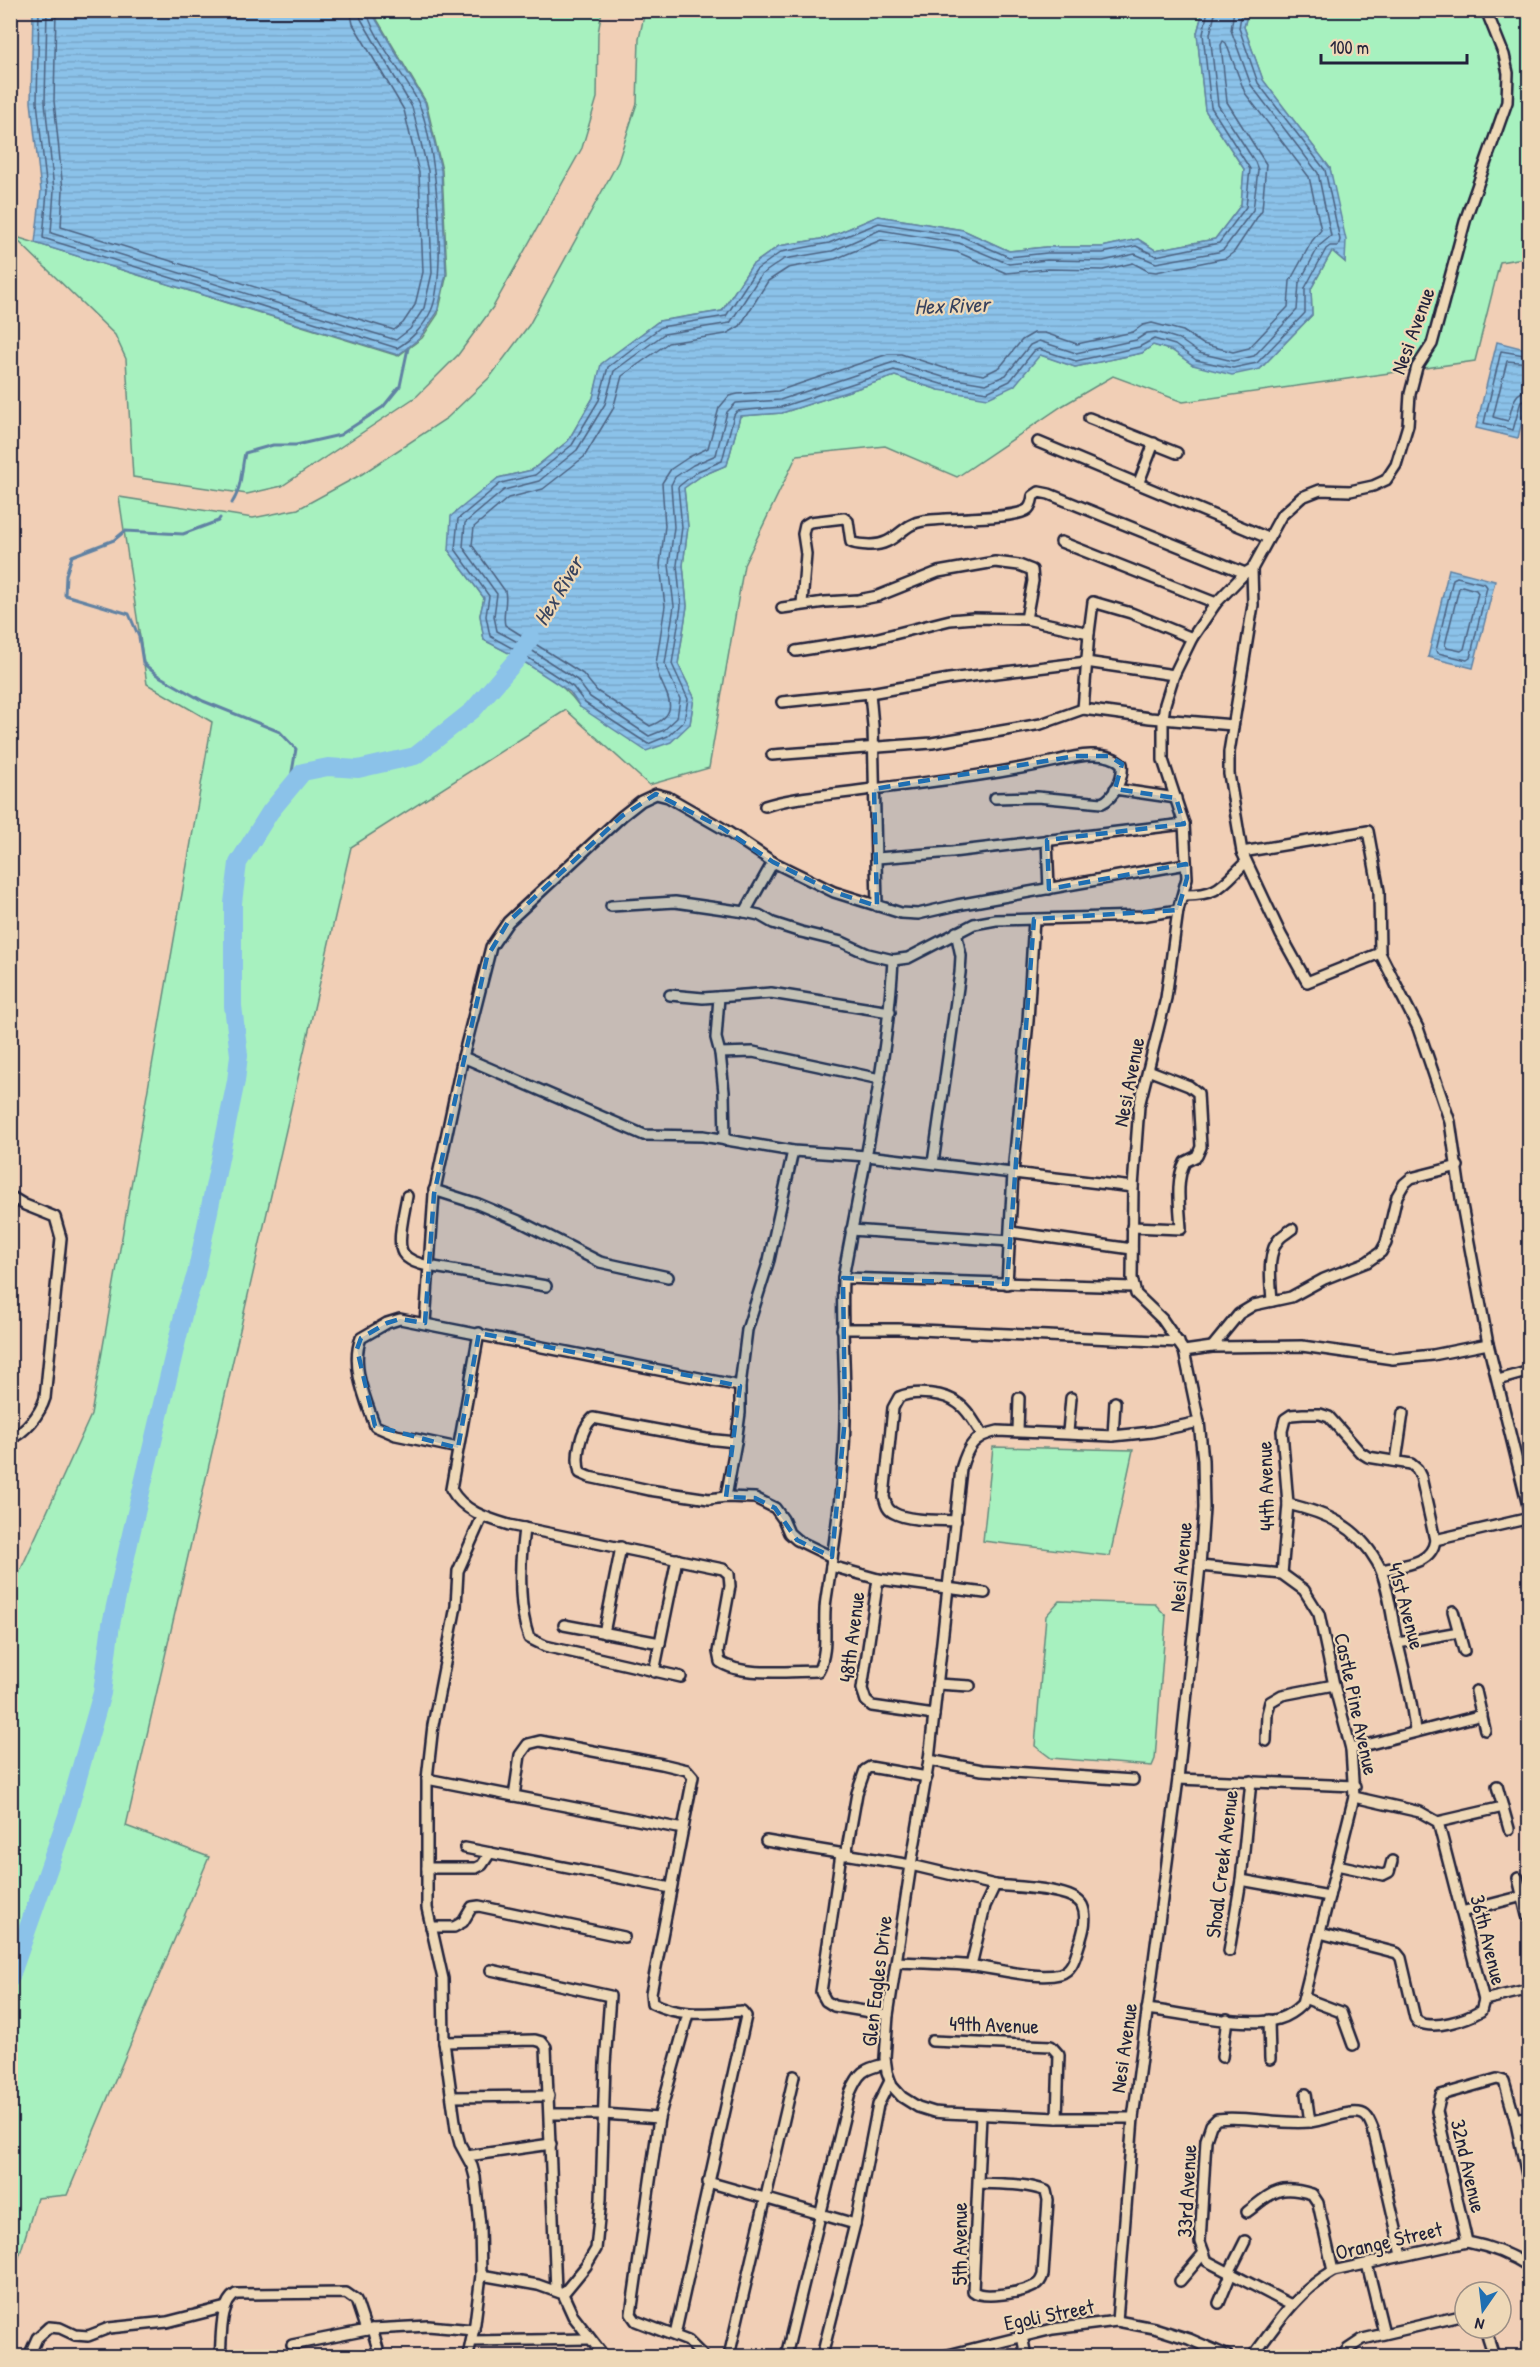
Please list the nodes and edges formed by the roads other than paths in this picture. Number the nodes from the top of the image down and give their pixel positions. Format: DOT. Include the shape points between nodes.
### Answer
graph roads {
  1 [pos="1486,10"];
  2 [pos="1089,418"];
  3 [pos="1038,442"];
  4 [pos="1154,443"];
  5 [pos="1177,453"];
  6 [pos="1139,483"];
  7 [pos="1268,538"];
  8 [pos="1061,542"];
  9 [pos="1249,571"];
  10 [pos="1216,603"];
  11 [pos="802,604"];
  12 [pos="782,608"];
  13 [pos="1026,619"];
  14 [pos="1089,633"];
  15 [pos="1192,638"];
  16 [pos="796,651"];
  17 [pos="1086,662"];
  18 [pos="1174,675"];
  19 [pos="870,693"];
  20 [pos="782,702"];
  21 [pos="1083,709"];
  22 [pos="1163,718"];
  23 [pos="1233,725"];
  24 [pos="874,747"];
  25 [pos="772,755"];
  26 [pos="874,789"];
  27 [pos="1115,789"];
  28 [pos="995,798"];
  29 [pos="1176,798"];
  30 [pos="765,806"];
  31 [pos="1184,824"];
  32 [pos="1047,840"];
  33 [pos="1244,857"];
  34 [pos="877,858"];
  35 [pos="773,862"];
  36 [pos="1186,864"];
  37 [pos="1049,888"];
  38 [pos="1183,895"];
  39 [pos="611,906"];
  40 [pos="877,906"];
  41 [pos="1178,910"];
  42 [pos="745,912"];
  43 [pos="1034,919"];
  44 [pos="956,932"];
  45 [pos="1380,953"];
  46 [pos="893,960"];
  47 [pos="670,995"];
  48 [pos="719,997"];
  49 [pos="890,1012"];
  50 [pos="720,1053"];
  51 [pos="462,1057"];
  52 [pos="1148,1070"];
  53 [pos="880,1079"];
  54 [pos="724,1140"];
  55 [pos="793,1151"];
  56 [pos="867,1156"];
  57 [pos="933,1163"];
  58 [pos="1458,1166"];
  59 [pos="1013,1173"];
  60 [pos="1133,1187"];
  61 [pos="434,1190"];
  62 [pos="10,1196"];
  63 [pos="407,1196"];
  64 [pos="1132,1227"];
  65 [pos="1292,1229"];
  66 [pos="851,1230"];
  67 [pos="1010,1237"];
  68 [pos="1132,1249"];
  69 [pos="428,1266"];
  70 [pos="668,1277"];
  71 [pos="843,1278"];
  72 [pos="1007,1284"];
  73 [pos="546,1286"];
  74 [pos="1133,1287"];
  75 [pos="1272,1301"];
  76 [pos="425,1323"];
  77 [pos="842,1329"];
  78 [pos="479,1333"];
  79 [pos="1179,1342"];
  80 [pos="1488,1344"];
  81 [pos="1212,1347"];
  82 [pos="1184,1351"];
  83 [pos="1530,1371"];
  84 [pos="1498,1380"];
  85 [pos="740,1386"];
  86 [pos="1019,1398"];
  87 [pos="1071,1398"];
  88 [pos="1115,1402"];
  89 [pos="1403,1413"];
  90 [pos="1199,1422"];
  91 [pos="1018,1431"];
  92 [pos="1068,1432"];
  93 [pos="982,1434"];
  94 [pos="1113,1436"];
  95 [pos="10,1438"];
  96 [pos="736,1442"];
  97 [pos="458,1448"];
  98 [pos="1396,1461"];
  99 [pos="726,1497"];
  100 [pos="1288,1504"];
  101 [pos="1530,1516"];
  102 [pos="482,1517"];
  103 [pos="956,1521"];
  104 [pos="524,1528"];
  105 [pos="1435,1540"];
  106 [pos="621,1547"];
  107 [pos="677,1559"];
  108 [pos="831,1562"];
  109 [pos="1200,1566"];
  110 [pos="1381,1570"];
  111 [pos="1282,1574"];
  112 [pos="878,1579"];
  113 [pos="948,1588"];
  114 [pos="985,1593"];
  115 [pos="1454,1611"];
  116 [pos="564,1625"];
  117 [pos="1459,1632"];
  118 [pos="604,1633"];
  119 [pos="1398,1643"];
  120 [pos="660,1644"];
  121 [pos="1464,1651"];
  122 [pos="654,1672"];
  123 [pos="681,1677"];
  124 [pos="938,1684"];
  125 [pos="1334,1685"];
  126 [pos="970,1686"];
  127 [pos="1476,1691"];
  128 [pos="934,1715"];
  129 [pos="1482,1715"];
  130 [pos="1485,1730"];
  131 [pos="1415,1731"];
  132 [pos="1266,1741"];
  133 [pos="1351,1749"];
  134 [pos="929,1760"];
  135 [pos="927,1777"];
  136 [pos="427,1779"];
  137 [pos="1178,1779"];
  138 [pos="1133,1780"];
  139 [pos="1251,1781"];
  140 [pos="1355,1786"];
  141 [pos="1497,1786"];
  142 [pos="514,1796"];
  143 [pos="1354,1797"];
  144 [pos="1503,1808"];
  145 [pos="1438,1822"];
  146 [pos="683,1829"];
  147 [pos="1509,1829"];
  148 [pos="766,1842"];
  149 [pos="465,1848"];
  150 [pos="490,1853"];
  151 [pos="844,1855"];
  152 [pos="1392,1861"];
  153 [pos="911,1865"];
  154 [pos="1337,1865"];
  155 [pos="427,1868"];
  156 [pos="1518,1878"];
  157 [pos="1241,1880"];
  158 [pos="995,1885"];
  159 [pos="671,1888"];
  160 [pos="1329,1896"];
  161 [pos="1523,1896"];
  162 [pos="1461,1912"];
  163 [pos="1527,1914"];
  164 [pos="431,1926"];
  165 [pos="1320,1934"];
  166 [pos="624,1937"];
  167 [pos="1229,1950"];
  168 [pos="897,1962"];
  169 [pos="971,1966"];
  170 [pos="491,1970"];
  171 [pos="1530,1989"];
  172 [pos="1304,1998"];
  173 [pos="1484,2000"];
  174 [pos="1148,2009"];
  175 [pos="688,2014"];
  176 [pos="888,2015"];
  177 [pos="1227,2019"];
  178 [pos="1269,2020"];
  179 [pos="444,2042"];
  180 [pos="932,2042"];
  181 [pos="1353,2045"];
  182 [pos="1222,2057"];
  183 [pos="1270,2059"];
  184 [pos="885,2064"];
  185 [pos="794,2076"];
  186 [pos="890,2081"];
  187 [pos="1306,2094"];
  188 [pos="549,2096"];
  189 [pos="452,2097"];
  190 [pos="550,2114"];
  191 [pos="604,2114"];
  192 [pos="981,2115"];
  193 [pos="1530,2116"];
  194 [pos="659,2118"];
  195 [pos="1058,2118"];
  196 [pos="1133,2118"];
  197 [pos="1515,2119"];
  198 [pos="1310,2122"];
  199 [pos="551,2144"];
  200 [pos="466,2156"];
  201 [pos="708,2182"];
  202 [pos="979,2183"];
  203 [pos="1530,2189"];
  204 [pos="766,2199"];
  205 [pos="1247,2212"];
  206 [pos="821,2216"];
  207 [pos="855,2224"];
  208 [pos="1245,2241"];
  209 [pos="1467,2242"];
  210 [pos="1203,2254"];
  211 [pos="1402,2255"];
  212 [pos="1366,2264"];
  213 [pos="1530,2267"];
  214 [pos="1333,2271"];
  215 [pos="1230,2274"];
  216 [pos="481,2275"];
  217 [pos="1180,2281"];
  218 [pos="560,2292"];
  219 [pos="1219,2303"];
  220 [pos="1291,2305"];
  221 [pos="226,2307"];
  222 [pos="1453,2318"];
  223 [pos="1117,2321"];
  224 [pos="369,2329"];
  225 [pos="474,2330"];
  226 [pos="1384,2333"];
  227 [pos="675,2335"];
  228 [pos="1022,2336"];
  229 [pos="588,2339"];
  230 [pos="1489,2340"];
  231 [pos="472,2341"];
  232 [pos="292,2345"];
  233 [pos="29,2356"];
  234 [pos="220,2356"];
  235 [pos="380,2356"];
  236 [pos="468,2356"];
  237 [pos="604,2356"];
  238 [pos="703,2356"];
  239 [pos="729,2356"];
  240 [pos="786,2356"];
  241 [pos="822,2356"];
  242 [pos="944,2356"];
  243 [pos="1026,2356"];
  244 [pos="1228,2356"];
  245 [pos="1253,2356"];
  246 [pos="1342,2356"];
  247 [pos="1494,2356"];
  1 -- 7 [label="street, Nesi Avenue" via="1504,55 1507,102 1466,218 1432,344 1417,367 1408,425 1396,465 1386,480 1373,486 1350,491 1320,490 1302,497 1281,516"];
  2 -- 4 [label="street"];
  3 -- 6 [label="street"];
  4 -- 5 [label="street"];
  4 -- 6 [label="street"];
  6 -- 7 [label="street"];
  7 -- 9 [label="street, Nesi Avenue"];
  8 -- 10 [label="street"];
  9 -- 10 [label="street, Nesi Avenue"];
  9 -- 11 [label="street" via="1039,492 1023,512 924,520 879,545 854,543 844,518 810,522 803,534 806,554"];
  9 -- 23 [label="street" via="1253,605"];
  10 -- 15 [label="street, Nesi Avenue"];
  11 -- 12 [label="street"];
  11 -- 13 [label="street" via="868,598 938,572 995,562 1032,570"];
  13 -- 14 [label="street"];
  13 -- 16 [label="street" via="950,620 874,639"];
  14 -- 15 [label="street" via="1093,602"];
  14 -- 17 [label="street"];
  15 -- 18 [label="street, Nesi Avenue"];
  17 -- 18 [label="street"];
  17 -- 19 [label="street"];
  17 -- 21 [label="street"];
  18 -- 22 [label="street, Nesi Avenue"];
  19 -- 20 [label="street"];
  19 -- 24 [label="street"];
  21 -- 22 [label="street"];
  21 -- 24 [label="street" via="1041,724 932,743"];
  22 -- 23 [label="street"];
  22 -- 29 [label="street, Nesi Avenue" via="1163,760"];
  23 -- 33 [label="street" via="1228,774"];
  24 -- 25 [label="street"];
  24 -- 26 [label="street"];
  26 -- 27 [label="street" via="1008,771 1076,756 1117,759 1123,769"];
  26 -- 30 [label="street"];
  26 -- 34 [label="street"];
  27 -- 28 [label="street" via="1102,803 1037,796"];
  27 -- 29 [label="street"];
  29 -- 31 [label="street, Nesi Avenue"];
  31 -- 32 [label="street"];
  31 -- 36 [label="street, Nesi Avenue"];
  32 -- 34 [label="street"];
  32 -- 37 [label="street"];
  33 -- 38 [label="street" via="1220,888 1203,895"];
  33 -- 45 [label="street" via="1307,982"];
  33 -- 45 [label="street" via="1368,831 1379,891"];
  34 -- 40 [label="street"];
  35 -- 40 [label="street" via="834,892"];
  35 -- 42 [label="street"];
  35 -- 51 [label="street" via="668,797 656,794 641,801 565,868 497,936 487,957"];
  36 -- 37 [label="street"];
  36 -- 38 [label="street, Nesi Avenue"];
  37 -- 40 [label="street" via="918,914"];
  38 -- 41 [label="street, Nesi Avenue"];
  39 -- 42 [label="street" via="675,902"];
  41 -- 43 [label="street" via="1141,916"];
  41 -- 52 [label="street, Nesi Avenue" via="1166,998"];
  42 -- 46 [label="street"];
  43 -- 44 [label="street" via="996,920"];
  43 -- 59 [label="street"];
  44 -- 46 [label="street" via="908,958"];
  44 -- 57 [label="street" via="960,973"];
  45 -- 58 [label="street" via="1418,1028 1450,1122"];
  46 -- 49 [label="street"];
  47 -- 48 [label="street"];
  48 -- 49 [label="street" via="771,993"];
  48 -- 50 [label="street" via="716,1038"];
  49 -- 53 [label="street"];
  50 -- 53 [label="street" via="753,1052"];
  50 -- 54 [label="street"];
  51 -- 54 [label="street" via="644,1135"];
  51 -- 61 [label="street"];
  52 -- 60 [label="street, Nesi Avenue" via="1139,1106"];
  52 -- 64 [label="street" via="1198,1093 1201,1147 1197,1156 1182,1168 1181,1229"];
  53 -- 56 [label="street"];
  54 -- 55 [label="street"];
  55 -- 56 [label="street"];
  55 -- 85 [label="street" via="769,1260 747,1330"];
  56 -- 57 [label="street"];
  56 -- 66 [label="street"];
  57 -- 59 [label="street"];
  58 -- 75 [label="street" via="1411,1178 1404,1184 1381,1252 1291,1297"];
  58 -- 80 [label="street"];
  59 -- 60 [label="street"];
  59 -- 67 [label="street"];
  60 -- 64 [label="street, Nesi Avenue"];
  61 -- 69 [label="street"];
  61 -- 70 [label="street" via="521,1222 600,1262"];
  62 -- 95 [label="street" via="55,1217 61,1238 43,1406 22,1434"];
  63 -- 69 [label="street" via="402,1252 411,1261"];
  64 -- 68 [label="street, Nesi Avenue"];
  65 -- 75 [label="street" via="1278,1239 1274,1251 1270,1271"];
  66 -- 67 [label="street"];
  66 -- 71 [label="street"];
  67 -- 68 [label="street"];
  67 -- 72 [label="street"];
  68 -- 74 [label="street, Nesi Avenue"];
  69 -- 73 [label="street"];
  69 -- 76 [label="street"];
  71 -- 72 [label="street"];
  71 -- 77 [label="street"];
  72 -- 74 [label="street"];
  74 -- 79 [label="street, Nesi Avenue"];
  75 -- 81 [label="street" via="1239,1314"];
  76 -- 78 [label="street"];
  76 -- 97 [label="street" via="400,1319 361,1338 356,1358 364,1395 375,1426 383,1431"];
  77 -- 79 [label="street"];
  77 -- 108 [label="street" via="843,1464"];
  78 -- 85 [label="street"];
  78 -- 97 [label="street"];
  79 -- 82 [label="street, Nesi Avenue"];
  80 -- 81 [label="street" via="1393,1359 1302,1346"];
  80 -- 84 [label="street"];
  81 -- 82 [label="street"];
  82 -- 90 [label="street, Nesi Avenue"];
  83 -- 84 [label="street"];
  84 -- 101 [label="street"];
  85 -- 96 [label="street"];
  86 -- 91 [label="street"];
  87 -- 92 [label="street"];
  88 -- 94 [label="street"];
  89 -- 98 [label="street"];
  90 -- 94 [label="street"];
  90 -- 109 [label="street, Nesi Avenue" via="1204,1488"];
  91 -- 92 [label="street"];
  91 -- 93 [label="street"];
  92 -- 94 [label="street"];
  93 -- 103 [label="street, Glen Eagles Drive" via="971,1444 961,1468"];
  93 -- 103 [label="street" via="967,1411 951,1399 905,1394 893,1408 884,1497 887,1508 907,1516"];
  96 -- 99 [label="street"];
  96 -- 99 [label="street, 48th Avenue" via="593,1418 586,1425 577,1462 580,1473 589,1477 709,1499"];
  97 -- 102 [label="street" via="451,1489 457,1500"];
  98 -- 100 [label="street, 44th Avenue" via="1368,1457 1329,1418 1320,1414 1291,1415 1285,1419 1282,1431"];
  98 -- 105 [label="street, 44th Avenue" via="1411,1464 1421,1477"];
  99 -- 108 [label="street, 48th Avenue" via="755,1498 775,1508 789,1533"];
  100 -- 110 [label="street, 41st Avenue" via="1321,1512 1342,1524 1357,1536"];
  100 -- 111 [label="street, 44th Avenue"];
  101 -- 105 [label="street"];
  102 -- 104 [label="street"];
  102 -- 136 [label="street" via="458,1571 456,1606 433,1725"];
  103 -- 113 [label="street, Glen Eagles Drive"];
  104 -- 106 [label="street"];
  104 -- 122 [label="street" via="524,1625 529,1638 545,1646"];
  105 -- 110 [label="street" via="1429,1557"];
  106 -- 107 [label="street"];
  106 -- 118 [label="street"];
  107 -- 108 [label="street" via="723,1569 729,1574 718,1652 720,1662 750,1671 818,1671 824,1660 825,1600"];
  107 -- 120 [label="street"];
  108 -- 112 [label="street, 48th Avenue"];
  109 -- 111 [label="street"];
  109 -- 137 [label="street, Nesi Avenue"];
  110 -- 119 [label="street, 41st Avenue"];
  111 -- 125 [label="street, Castle Pine Avenue" via="1304,1590 1318,1614"];
  112 -- 113 [label="street, 48th Avenue"];
  112 -- 128 [label="street, 48th Avenue" via="862,1689 866,1701 872,1706"];
  113 -- 114 [label="street"];
  113 -- 124 [label="street, Glen Eagles Drive"];
  115 -- 117 [label="street"];
  116 -- 118 [label="street"];
  117 -- 119 [label="street"];
  117 -- 121 [label="street"];
  118 -- 120 [label="street"];
  119 -- 131 [label="street, 41st Avenue"];
  120 -- 122 [label="street"];
  122 -- 123 [label="street"];
  124 -- 126 [label="street"];
  124 -- 128 [label="street, Glen Eagles Drive"];
  125 -- 132 [label="street" via="1282,1695 1270,1702"];
  125 -- 133 [label="street, Castle Pine Avenue"];
  127 -- 129 [label="street"];
  128 -- 134 [label="street, Glen Eagles Drive"];
  129 -- 130 [label="street"];
  129 -- 131 [label="street"];
  131 -- 133 [label="street"];
  133 -- 140 [label="street, Castle Pine Avenue"];
  134 -- 135 [label="street, Glen Eagles Drive"];
  134 -- 138 [label="street" via="982,1770"];
  135 -- 151 [label="street" via="870,1767 865,1770"];
  135 -- 153 [label="street, Glen Eagles Drive"];
  136 -- 142 [label="street"];
  136 -- 155 [label="street"];
  137 -- 139 [label="street"];
  137 -- 174 [label="street, Nesi Avenue"];
  139 -- 140 [label="street"];
  139 -- 157 [label="street, Shoal Creek Avenue"];
  140 -- 143 [label="street, Castle Pine Avenue"];
  141 -- 144 [label="street"];
  142 -- 146 [label="street"];
  142 -- 146 [label="street" via="520,1755 528,1744 540,1741 662,1764 687,1770 693,1778"];
  143 -- 145 [label="street" via="1420,1812"];
  143 -- 154 [label="street, Castle Pine Avenue"];
  144 -- 145 [label="street"];
  144 -- 147 [label="street"];
  145 -- 162 [label="street, 36th Avenue"];
  146 -- 159 [label="street"];
  148 -- 151 [label="street"];
  149 -- 150 [label="street"];
  150 -- 155 [label="street" via="476,1869"];
  150 -- 159 [label="street"];
  151 -- 153 [label="street"];
  151 -- 176 [label="street" via="821,1992 834,2006"];
  152 -- 154 [label="street" via="1389,1872 1383,1875"];
  153 -- 158 [label="street"];
  153 -- 168 [label="street, Glen Eagles Drive"];
  154 -- 160 [label="street, Castle Pine Avenue"];
  155 -- 164 [label="street"];
  156 -- 161 [label="street"];
  157 -- 160 [label="street"];
  157 -- 167 [label="street, Shoal Creek Avenue"];
  158 -- 169 [label="street" via="985,1906"];
  158 -- 169 [label="street" via="1073,1897 1082,1905 1083,1934 1073,1964 1062,1973 1048,1976"];
  159 -- 175 [label="street" via="652,2003"];
  160 -- 165 [label="street, Castle Pine Avenue"];
  161 -- 162 [label="street"];
  161 -- 163 [label="street"];
  162 -- 173 [label="street, 36th Avenue"];
  164 -- 166 [label="street" via="453,1927 463,1922 472,1907 479,1906"];
  164 -- 179 [label="street" via="443,1979"];
  165 -- 172 [label="street, Castle Pine Avenue"];
  165 -- 173 [label="street, 36th Avenue" via="1397,1953 1415,2018 1424,2025 1473,2016 1481,2011"];
  168 -- 169 [label="street"];
  168 -- 176 [label="street, Glen Eagles Drive"];
  170 -- 191 [label="street" via="610,1996"];
  171 -- 173 [label="street"];
  172 -- 178 [label="street" via="1294,2011"];
  172 -- 181 [label="street" via="1341,2012"];
  174 -- 177 [label="street"];
  174 -- 196 [label="street, Nesi Avenue"];
  175 -- 194 [label="street"];
  175 -- 201 [label="street" via="742,2011 746,2016"];
  176 -- 184 [label="street, Glen Eagles Drive"];
  177 -- 178 [label="street"];
  177 -- 182 [label="street"];
  178 -- 183 [label="street"];
  179 -- 188 [label="street" via="542,2042 547,2053"];
  179 -- 189 [label="street"];
  180 -- 195 [label="street, 49th Avenue" via="1051,2046 1059,2055"];
  184 -- 186 [label="street, Glen Eagles Drive"];
  184 -- 206 [label="street" via="861,2073 850,2093"];
  185 -- 204 [label="street"];
  186 -- 192 [label="street, Glen Eagles Drive" via="902,2097 918,2107"];
  186 -- 207 [label="street" via="878,2105"];
  187 -- 198 [label="street"];
  188 -- 189 [label="street"];
  188 -- 190 [label="street"];
  189 -- 200 [label="street" via="460,2144"];
  190 -- 191 [label="street"];
  190 -- 199 [label="street"];
  191 -- 194 [label="street"];
  191 -- 218 [label="street" via="596,2249 586,2266"];
  192 -- 195 [label="street, Glen Eagles Drive"];
  192 -- 202 [label="street, 5th Avenue"];
  193 -- 197 [label="street"];
  194 -- 227 [label="street" via="631,2314 636,2321"];
  195 -- 196 [label="street, Glen Eagles Drive"];
  196 -- 223 [label="street, Nesi Avenue"];
  197 -- 203 [label="street, 32nd Avenue"];
  197 -- 209 [label="street, 32nd Avenue" via="1504,2081 1497,2079 1446,2092 1437,2103"];
  198 -- 210 [label="street, 33rd Avenue" via="1216,2119 1206,2140 1200,2242"];
  198 -- 211 [label="street, 33rd Avenue" via="1356,2112 1368,2117"];
  199 -- 200 [label="street"];
  199 -- 218 [label="street"];
  200 -- 216 [label="street" via="475,2177"];
  201 -- 204 [label="street"];
  201 -- 227 [label="street"];
  202 -- 202 [label="street, 5th Avenue" via="973,2291 988,2296 1041,2282 1046,2192 1035,2187"];
  204 -- 206 [label="street"];
  204 -- 239 [label="street"];
  205 -- 214 [label="street" via="1280,2189 1312,2194 1318,2203"];
  206 -- 207 [label="street"];
  206 -- 240 [label="street"];
  207 -- 241 [label="street"];
  208 -- 215 [label="street"];
  209 -- 211 [label="street, Orange Street"];
  209 -- 213 [label="street, Orange Street"];
  210 -- 215 [label="street, 33rd Avenue" via="1207,2261"];
  210 -- 217 [label="street, 33rd Avenue"];
  211 -- 212 [label="street, Orange Street"];
  212 -- 214 [label="street, Orange Street"];
  212 -- 226 [label="street"];
  214 -- 220 [label="street, Orange Street" via="1317,2280"];
  215 -- 219 [label="street"];
  215 -- 220 [label="street, 33rd Avenue"];
  216 -- 218 [label="street"];
  216 -- 225 [label="street"];
  218 -- 229 [label="street"];
  220 -- 245 [label="street, Orange Street"];
  221 -- 224 [label="street" via="236,2294 346,2293 356,2300"];
  221 -- 233 [label="street" via="167,2322 109,2328 88,2336 49,2326 37,2338"];
  221 -- 234 [label="street"];
  222 -- 226 [label="street"];
  223 -- 228 [label="street, Egoli Street"];
  223 -- 244 [label="street, Egoli Street" via="1189,2339"];
  224 -- 225 [label="street" via="428,2326"];
  224 -- 232 [label="street"];
  224 -- 235 [label="street"];
  225 -- 231 [label="street"];
  226 -- 246 [label="street" via="1363,2339"];
  227 -- 238 [label="street"];
  228 -- 242 [label="street, Egoli Street"];
  228 -- 243 [label="street"];
  229 -- 231 [label="street"];
  229 -- 237 [label="street"];
  230 -- 247 [label="street"];
  231 -- 236 [label="street"];
}
